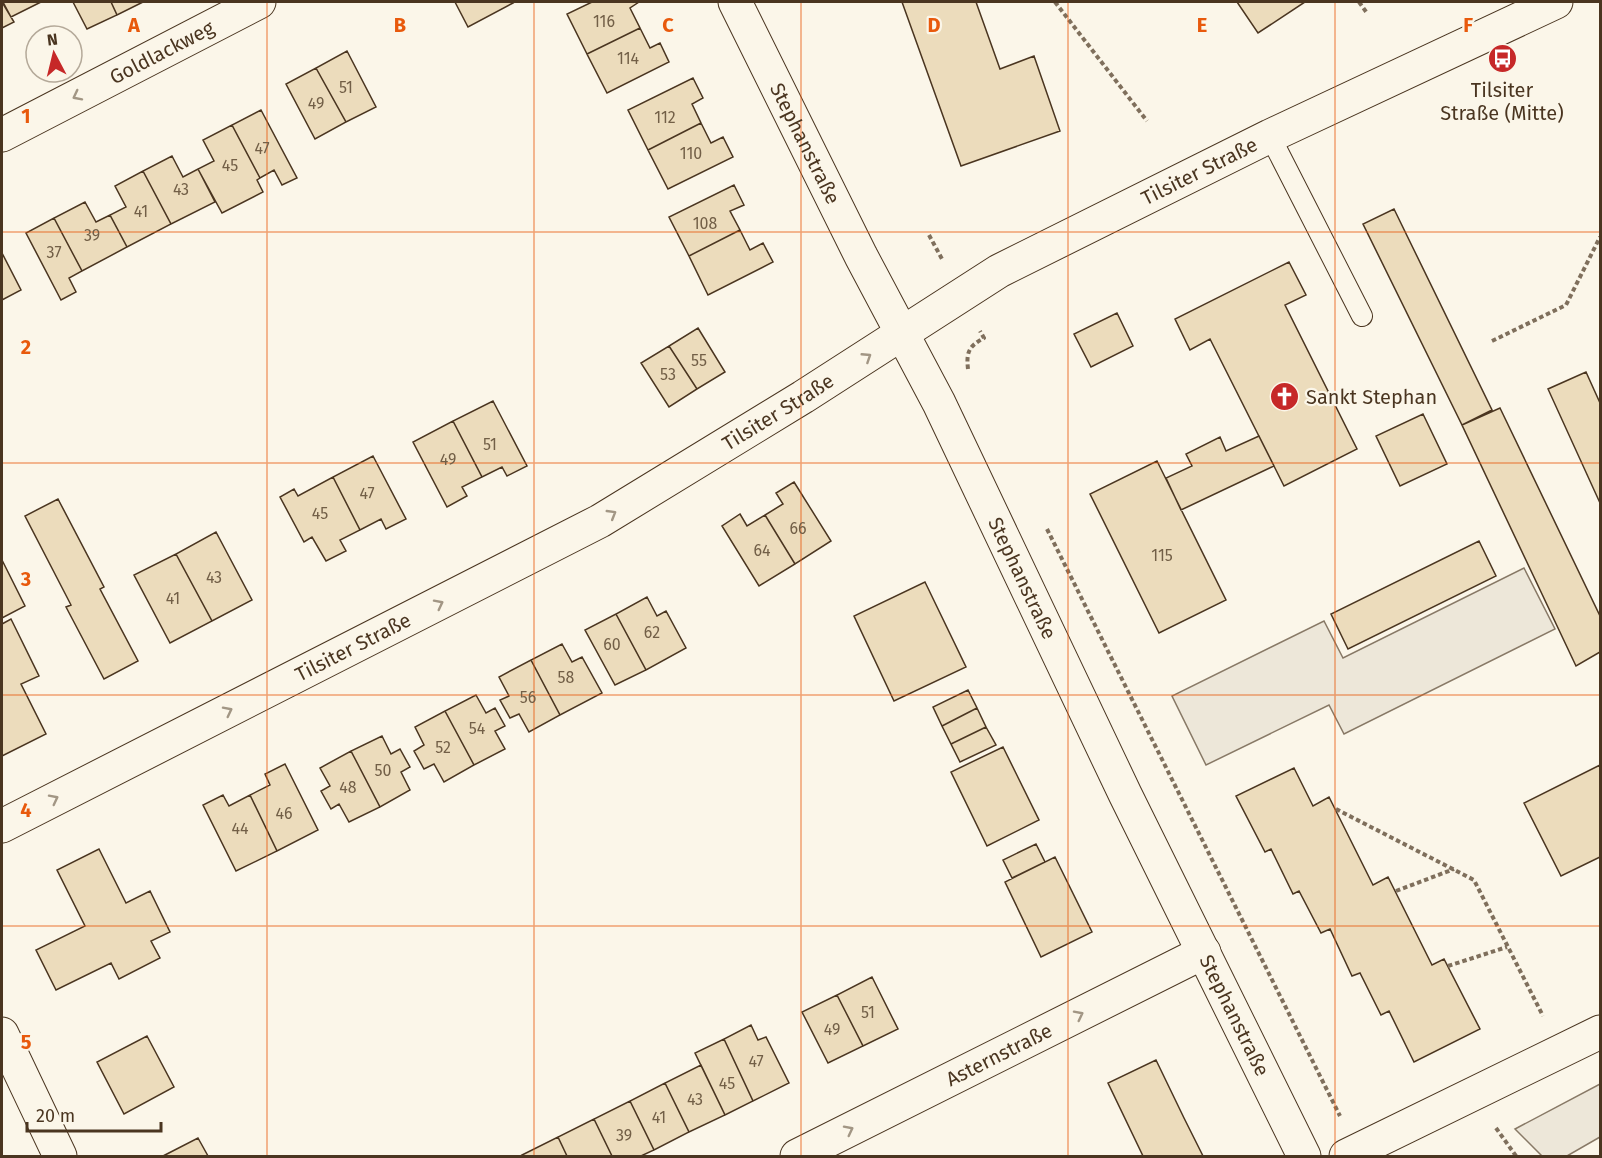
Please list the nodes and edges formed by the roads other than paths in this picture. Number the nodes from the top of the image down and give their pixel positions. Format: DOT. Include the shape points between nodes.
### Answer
graph roads {
  1 [pos="259,2"];
  2 [pos="735,2"];
  3 [pos="1556,2"];
  4 [pos="2,135"];
  5 [pos="1270,136"];
  6 [pos="1362,316"];
  7 [pos="902,334"];
  8 [pos="2,826"];
  9 [pos="1204,952"];
  10 [pos="1600,1032"];
  11 [pos="2,1034"];
  12 [pos="1352,1154"];
  13 [pos="60,1156"];
  14 [pos="796,1156"];
  15 [pos="1304,1156"];
  1 -- 4 [label="street, Goldlackweg, one-way"];
  2 -- 7 [label="street, Stephanstraße"];
  3 -- 5 [label="street, Tilsiter Straße"];
  5 -- 6 [label="lane"];
  5 -- 7 [label="street, Tilsiter Straße" via="999,271"];
  8 -- 7 [label="street, Tilsiter Straße, one-way" via="600,521"];
  7 -- 9 [label="street, Stephanstraße"];
  14 -- 9 [label="street, Asternstraße, one-way"];
  9 -- 15 [label="street, Stephanstraße"];
  10 -- 12 [label="street"];
  11 -- 13 [label="street"];
}
